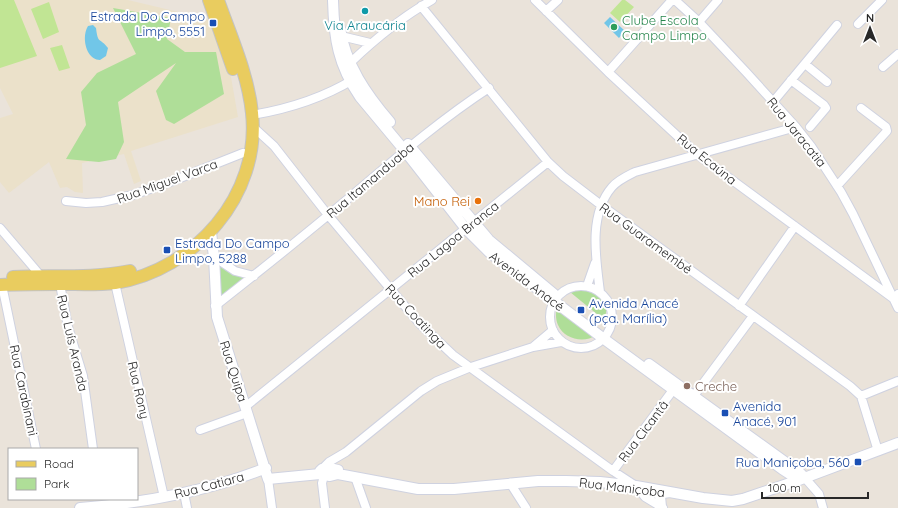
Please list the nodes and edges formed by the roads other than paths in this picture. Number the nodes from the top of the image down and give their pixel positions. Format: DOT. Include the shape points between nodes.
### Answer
graph roads {
  1 [pos="209,0"];
  2 [pos="218,0"];
  3 [pos="337,0"];
  4 [pos="432,0"];
  5 [pos="535,0"];
  6 [pos="558,0"];
  7 [pos="672,0"];
  8 [pos="675,0"];
  9 [pos="718,0"];
  10 [pos="882,0"];
  11 [pos="421,6"];
  12 [pos="546,12"];
  13 [pos="699,22"];
  14 [pos="858,24"];
  15 [pos="837,25"];
  16 [pos="342,36"];
  17 [pos="370,43"];
  18 [pos="898,54"];
  19 [pos="350,63"];
  20 [pos="805,64"];
  21 [pos="883,67"];
  22 [pos="608,72"];
  23 [pos="353,80"];
  24 [pos="791,80"];
  25 [pos="827,82"];
  26 [pos="489,88"];
  27 [pos="773,102"];
  28 [pos="861,108"];
  29 [pos="252,120"];
  30 [pos="796,127"];
  31 [pos="810,127"];
  32 [pos="407,149"];
  33 [pos="243,153"];
  34 [pos="698,155"];
  35 [pos="548,162"];
  36 [pos="837,186"];
  37 [pos="66,201"];
  38 [pos="601,205"];
  39 [pos="328,215"];
  40 [pos="470,226"];
  41 [pos="795,226"];
  42 [pos="0,228"];
  43 [pos="211,232"];
  44 [pos="214,257"];
  45 [pos="596,260"];
  46 [pos="40,275"];
  47 [pos="254,276"];
  48 [pos="1,282"];
  49 [pos="115,282"];
  50 [pos="60,284"];
  51 [pos="587,286"];
  52 [pos="391,290"];
  53 [pos="600,292"];
  54 [pos="896,296"];
  55 [pos="556,299"];
  56 [pos="216,306"];
  57 [pos="739,306"];
  58 [pos="898,308"];
  59 [pos="753,316"];
  60 [pos="553,330"];
  61 [pos="605,336"];
  62 [pos="561,342"];
  63 [pos="533,347"];
  64 [pos="471,367"];
  65 [pos="898,381"];
  66 [pos="673,390"];
  67 [pos="861,396"];
  68 [pos="692,399"];
  69 [pos="246,410"];
  70 [pos="200,430"];
  71 [pos="898,443"];
  72 [pos="36,448"];
  73 [pos="92,448"];
  74 [pos="878,451"];
  75 [pos="346,452"];
  76 [pos="266,468"];
  77 [pos="613,471"];
  78 [pos="338,472"];
  79 [pos="322,473"];
  80 [pos="355,477"];
  81 [pos="268,479"];
  82 [pos="802,479"];
  83 [pos="510,483"];
  84 [pos="612,483"];
  85 [pos="636,486"];
  86 [pos="649,488"];
  87 [pos="670,492"];
  88 [pos="184,493"];
  89 [pos="164,497"];
  90 [pos="102,503"];
  91 [pos="660,505"];
  92 [pos="115,507"];
  93 [pos="80,508"];
  94 [pos="187,508"];
  95 [pos="272,508"];
  96 [pos="325,508"];
  97 [pos="366,508"];
  98 [pos="526,508"];
  99 [pos="823,508"];
  1 -- 33 [label="main road" via="241,94 244,111"];
  2 -- 29 [label="main road" via="249,91"];
  3 -- 16 [label="street, Avenida Anacé"];
  3 -- 23 [label="street, Avenida Anacé" via="333,19 336,39 343,68"];
  4 -- 11 [label="street"];
  5 -- 12 [label="street, Rua Ecaúna"];
  6 -- 12 [label="street"];
  7 -- 22 [label="street"];
  8 -- 13 [label="street, Rua Jaracatia"];
  9 -- 13 [label="street"];
  10 -- 14 [label="street"];
  11 -- 17 [label="street"];
  11 -- 26 [label="street, Rua Guaramembé"];
  12 -- 22 [label="street, Rua Ecaúna"];
  13 -- 27 [label="street, Rua Jaracatia"];
  15 -- 20 [label="street"];
  16 -- 17 [label="street"];
  16 -- 19 [label="street, Avenida Anacé"];
  17 -- 19 [label="street"];
  18 -- 21 [label="street"];
  19 -- 23 [label="street, Avenida Anacé"];
  20 -- 24 [label="street"];
  20 -- 25 [label="street"];
  22 -- 34 [label="street, Rua Ecaúna"];
  23 -- 29 [label="street" via="338,89"];
  23 -- 32 [label="street, Avenida Anacé" via="382,112"];
  24 -- 27 [label="street"];
  24 -- 31 [label="street" via="826,108"];
  26 -- 32 [label="street, Rua Itamanduaba"];
  26 -- 35 [label="street, Rua Guaramembé"];
  27 -- 30 [label="street, Rua Jaracatia"];
  28 -- 36 [label="street" via="886,127 887,131"];
  29 -- 39 [label="street, Rua Coatinga"];
  29 -- 43 [label="main road" via="249,158 240,188"];
  30 -- 34 [label="street"];
  30 -- 36 [label="street, Rua Jaracatia"];
  32 -- 39 [label="street, Rua Itamanduaba"];
  32 -- 40 [label="street, Avenida Anacé"];
  33 -- 37 [label="street, Rua Miguel Varca" via="133,195 102,202"];
  33 -- 46 [label="main road" via="230,191 220,209 195,236 173,253 154,264 120,273"];
  34 -- 38 [label="street" via="626,176 612,186"];
  34 -- 41 [label="street, Rua Ecaúna"];
  35 -- 38 [label="street, Rua Guaramembé"];
  35 -- 40 [label="street, Rua Lagoa Branca"];
  36 -- 54 [label="street, Rua Jaracatia"];
  38 -- 45 [label="street"];
  38 -- 57 [label="street, Rua Guaramembé"];
  39 -- 47 [label="street, Rua Itamanduaba"];
  39 -- 52 [label="street, Rua Coatinga"];
  40 -- 52 [label="street, Rua Lagoa Branca"];
  40 -- 55 [label="street, Avenida Anacé"];
  41 -- 54 [label="street, Rua Ecaúna"];
  41 -- 57 [label="street"];
  42 -- 46 [label="street"];
  43 -- 44 [label="street, Rua Quipa"];
  43 -- 49 [label="main road" via="188,252 165,266 142,276"];
  44 -- 47 [label="street" via="235,271"];
  44 -- 56 [label="street, Rua Quipa"];
  45 -- 51 [label="street"];
  45 -- 53 [label="street"];
  46 -- 48 [label="main road"];
  47 -- 56 [label="street, Rua Itamanduaba"];
  48 -- 50 [label="main road"];
  48 -- 72 [label="street, Rua Carabinani"];
  49 -- 50 [label="main road"];
  49 -- 89 [label="street, Rua Rony"];
  50 -- 73 [label="street, Rua Luís Aranda" via="82,376"];
  51 -- 53 [label="street"];
  51 -- 55 [label="street" via="572,287 563,291"];
  52 -- 64 [label="street, Rua Coatinga" via="434,338"];
  52 -- 69 [label="street, Rua Lagoa Branca"];
  53 -- 61 [label="street" via="611,309 611,328"];
  54 -- 58 [label="street, Rua Jaracatia"];
  55 -- 60 [label="street" via="550,316"];
  55 -- 61 [label="street, Avenida Anacé"];
  56 -- 69 [label="street, Rua Quipa" via="221,334"];
  57 -- 59 [label="street, Rua Guaramembé"];
  59 -- 67 [label="street, Rua Guaramembé"];
  59 -- 68 [label="street"];
  60 -- 62 [label="street"];
  60 -- 63 [label="street"];
  61 -- 62 [label="street" via="598,343 580,349"];
  61 -- 66 [label="street, Avenida Anacé"];
  61 -- 68 [label="street, Avenida Anacé"];
  62 -- 63 [label="street"];
  63 -- 64 [label="street"];
  64 -- 75 [label="street" via="432,384"];
  64 -- 77 [label="street, Rua Coatinga"];
  65 -- 67 [label="street"];
  66 -- 68 [label="street, Avenida Anacé"];
  66 -- 77 [label="street, Rua Cicantâ"];
  67 -- 74 [label="street"];
  68 -- 82 [label="street, Avenida Anacé" via="782,469"];
  69 -- 70 [label="street, Rua Lagoa Branca"];
  69 -- 76 [label="street, Rua Quipa"];
  71 -- 74 [label="street, Rua Maniçoba"];
  74 -- 82 [label="street, Rua Maniçoba"];
  75 -- 78 [label="street" via="338,466"];
  75 -- 79 [label="street" via="329,462"];
  76 -- 81 [label="street, Rua Quipa"];
  76 -- 88 [label="street, Rua Catiara"];
  77 -- 84 [label="street"];
  77 -- 85 [label="street, Rua Coatinga"];
  78 -- 79 [label="street, Rua Maniçoba" via="335,475"];
  78 -- 80 [label="street, Rua Maniçoba"];
  79 -- 81 [label="street"];
  79 -- 96 [label="street"];
  80 -- 83 [label="street, Rua Maniçoba" via="406,488 433,490"];
  80 -- 97 [label="street"];
  81 -- 95 [label="street, Rua Quipa"];
  82 -- 87 [label="street, Rua Maniçoba" via="732,501"];
  82 -- 99 [label="street, Avenida Anacé" via="819,494"];
  83 -- 84 [label="street, Rua Maniçoba"];
  83 -- 98 [label="street"];
  84 -- 85 [label="street, Rua Maniçoba"];
  85 -- 86 [label="street, Rua Maniçoba"];
  85 -- 91 [label="street, Rua Coatinga" via="645,497"];
  86 -- 87 [label="street, Rua Maniçoba"];
  86 -- 91 [label="street" via="650,496"];
  87 -- 91 [label="street" via="660,496"];
  88 -- 89 [label="street, Rua Catiara"];
  88 -- 94 [label="street"];
  89 -- 92 [label="street, Rua Catiara"];
  90 -- 92 [label="street, Rua Catiara"];
  90 -- 93 [label="street, Rua Catiara"];
}
